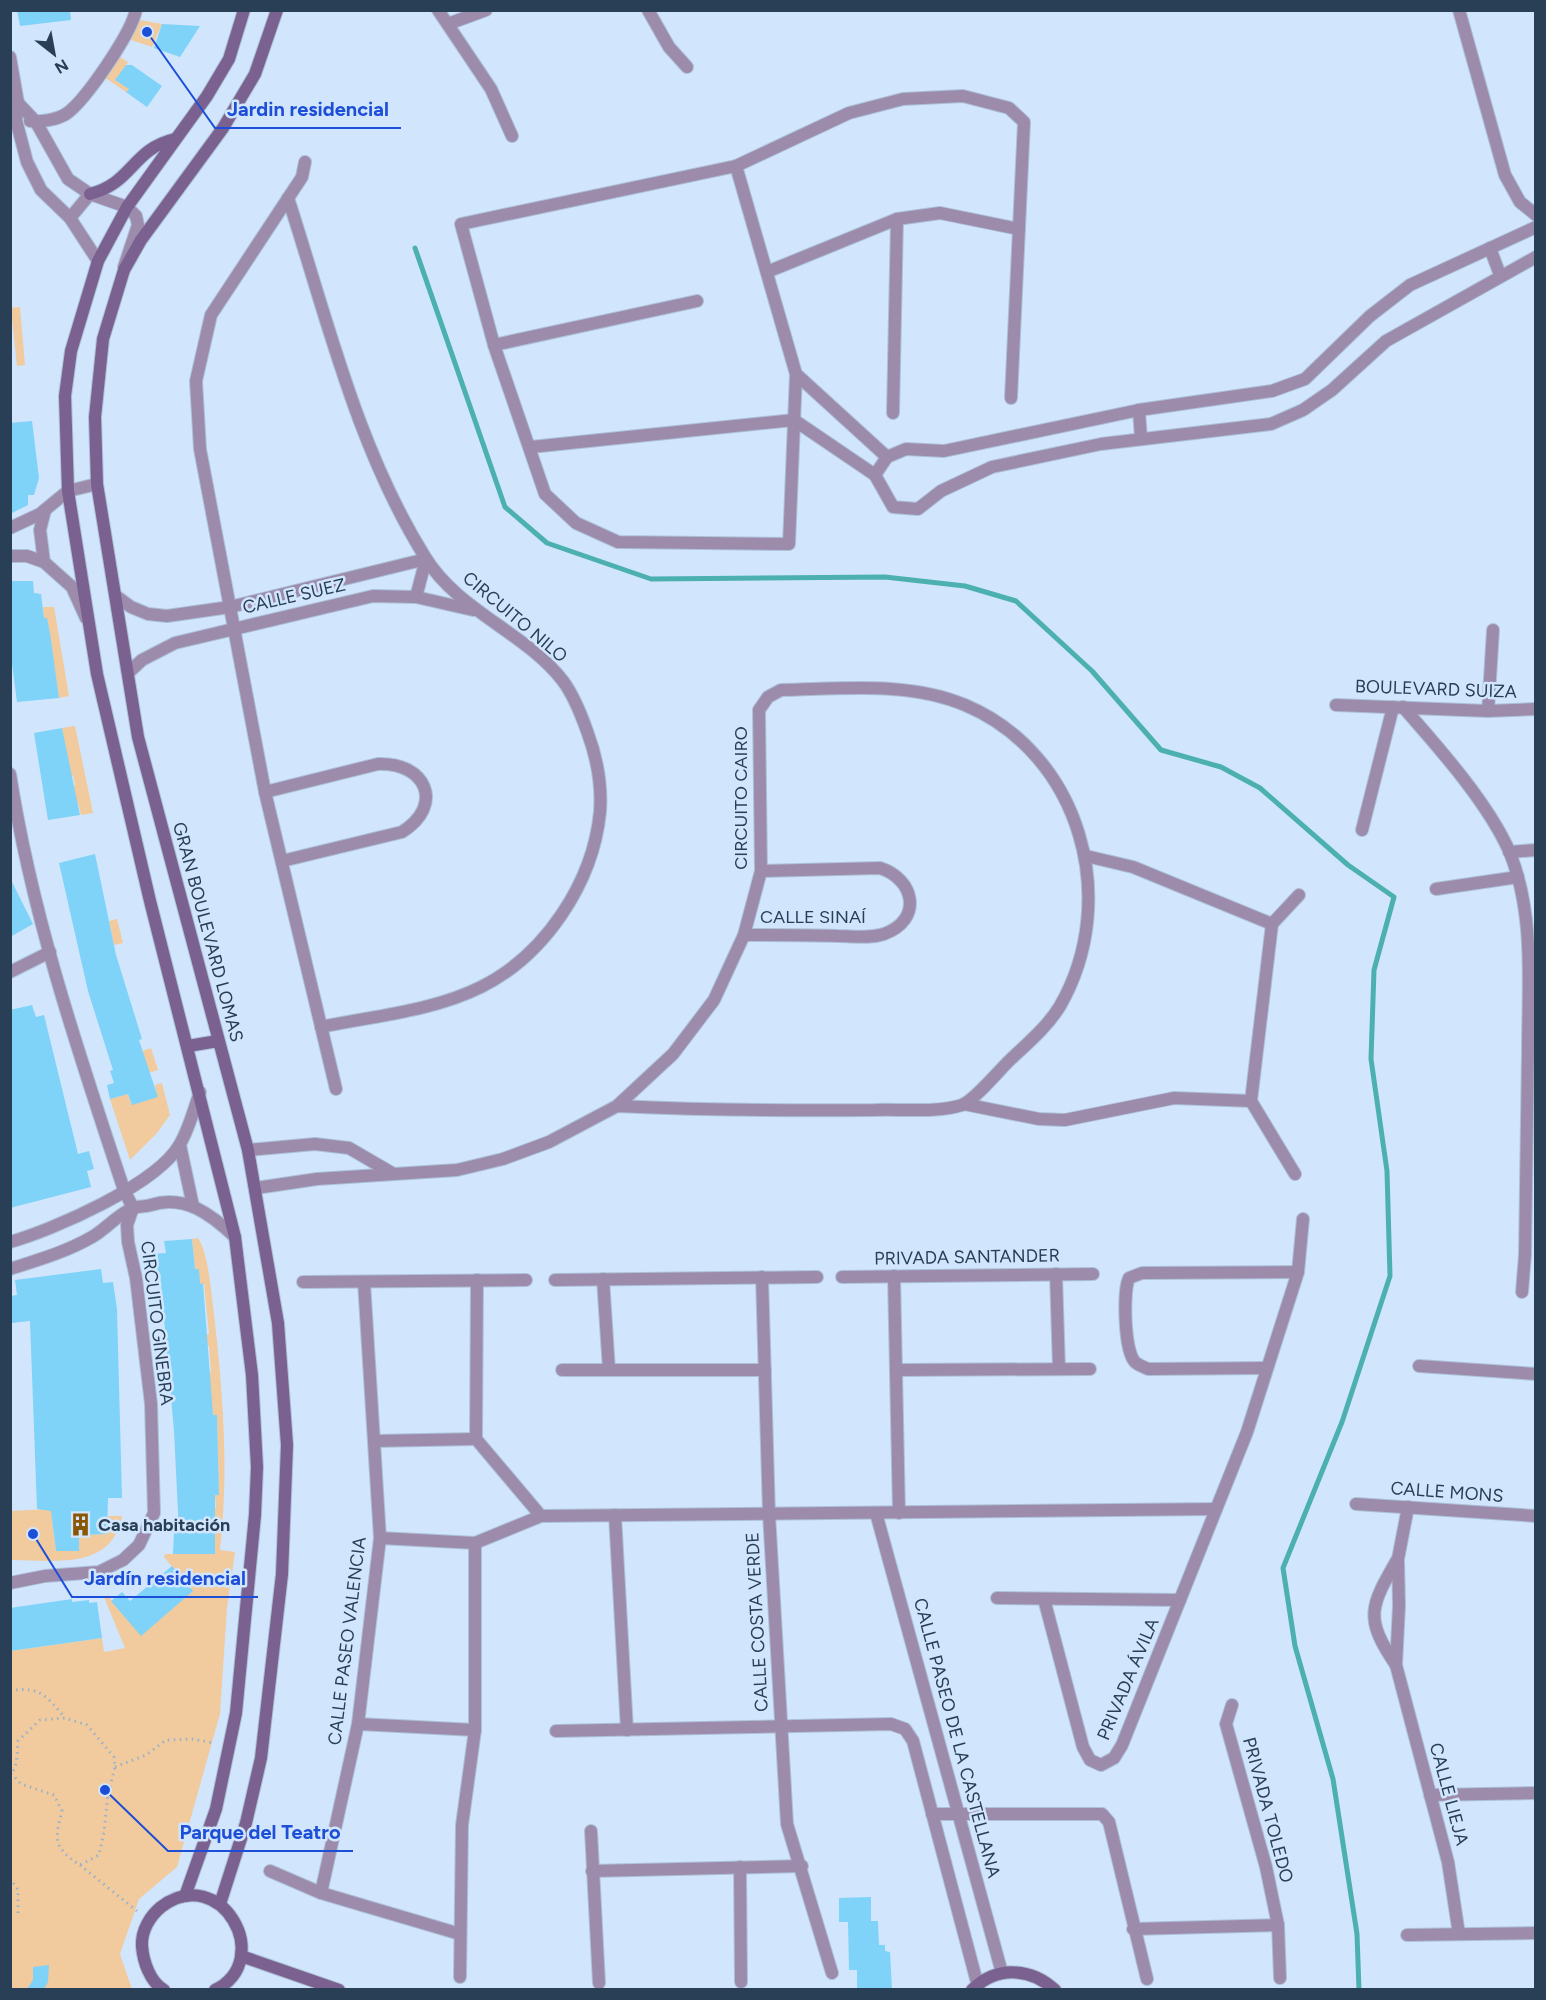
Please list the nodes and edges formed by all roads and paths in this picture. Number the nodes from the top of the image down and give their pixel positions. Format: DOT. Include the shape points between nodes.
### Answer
graph roads {
  1 [pos="136,10"];
  2 [pos="244,10"];
  3 [pos="277,10"];
  4 [pos="438,10"];
  5 [pos="486,10"];
  6 [pos="648,10"];
  7 [pos="1459,10"];
  8 [pos="448,24"];
  9 [pos="10,57"];
  10 [pos="687,67"];
  11 [pos="18,104"];
  12 [pos="13,121"];
  13 [pos="36,122"];
  14 [pos="512,136"];
  15 [pos="174,139"];
  16 [pos="305,162"];
  17 [pos="736,165"];
  18 [pos="90,194"];
  19 [pos="288,198"];
  20 [pos="127,207"];
  21 [pos="1536,215"];
  22 [pos="70,218"];
  23 [pos="897,219"];
  24 [pos="1536,227"];
  25 [pos="1019,230"];
  26 [pos="1490,248"];
  27 [pos="1536,257"];
  28 [pos="98,261"];
  29 [pos="124,270"];
  30 [pos="767,272"];
  31 [pos="1500,275"];
  32 [pos="697,301"];
  33 [pos="494,345"];
  34 [pos="796,374"];
  35 [pos="1011,398"];
  36 [pos="1139,410"];
  37 [pos="893,413"];
  38 [pos="794,420"];
  39 [pos="1141,439"];
  40 [pos="531,447"];
  41 [pos="887,457"];
  42 [pos="876,476"];
  43 [pos="98,484"];
  44 [pos="68,491"];
  45 [pos="45,510"];
  46 [pos="10,528"];
  47 [pos="10,556"];
  48 [pos="426,559"];
  49 [pos="44,562"];
  50 [pos="116,596"];
  51 [pos="416,597"];
  52 [pos="230,607"];
  53 [pos="477,611"];
  54 [pos="87,621"];
  55 [pos="234,629"];
  56 [pos="1493,630"];
  57 [pos="128,673"];
  58 [pos="1336,705"];
  59 [pos="1398,707"];
  60 [pos="1536,710"];
  61 [pos="1488,711"];
  62 [pos="10,774"];
  63 [pos="265,792"];
  64 [pos="14,815"];
  65 [pos="1362,830"];
  66 [pos="1536,850"];
  67 [pos="1509,852"];
  68 [pos="1086,856"];
  69 [pos="282,861"];
  70 [pos="761,871"];
  71 [pos="1518,877"];
  72 [pos="1436,889"];
  73 [pos="1299,895"];
  74 [pos="1272,924"];
  75 [pos="744,935"];
  76 [pos="50,952"];
  77 [pos="10,972"];
  78 [pos="1532,988"];
  79 [pos="321,1027"];
  80 [pos="218,1041"];
  81 [pos="188,1046"];
  82 [pos="336,1089"];
  83 [pos="200,1092"];
  84 [pos="1251,1101"];
  85 [pos="964,1104"];
  86 [pos="617,1106"];
  87 [pos="180,1145"];
  88 [pos="248,1150"];
  89 [pos="392,1173"];
  90 [pos="1295,1174"];
  91 [pos="256,1188"];
  92 [pos="123,1190"];
  93 [pos="193,1206"];
  94 [pos="133,1208"];
  95 [pos="1303,1219"];
  96 [pos="236,1237"];
  97 [pos="10,1242"];
  98 [pos="1536,1246"];
  99 [pos="1526,1255"];
  100 [pos="10,1269"];
  101 [pos="1298,1272"];
  102 [pos="1056,1274"];
  103 [pos="1093,1274"];
  104 [pos="894,1276"];
  105 [pos="762,1277"];
  106 [pos="817,1277"];
  107 [pos="843,1277"];
  108 [pos="603,1279"];
  109 [pos="477,1280"];
  110 [pos="526,1280"];
  111 [pos="555,1280"];
  112 [pos="303,1282"];
  113 [pos="364,1282"];
  114 [pos="1522,1292"];
  115 [pos="1419,1366"];
  116 [pos="1266,1368"];
  117 [pos="1059,1369"];
  118 [pos="1090,1369"];
  119 [pos="562,1370"];
  120 [pos="609,1370"];
  121 [pos="765,1370"];
  122 [pos="896,1370"];
  123 [pos="1536,1374"];
  124 [pos="476,1439"];
  125 [pos="374,1441"];
  126 [pos="1356,1504"];
  127 [pos="1407,1507"];
  128 [pos="1216,1509"];
  129 [pos="876,1513"];
  130 [pos="899,1513"];
  131 [pos="769,1514"];
  132 [pos="615,1515"];
  133 [pos="541,1516"];
  134 [pos="1536,1516"];
  135 [pos="380,1538"];
  136 [pos="475,1543"];
  137 [pos="1398,1558"];
  138 [pos="10,1583"];
  139 [pos="996,1598"];
  140 [pos="1044,1599"];
  141 [pos="1180,1600"];
  142 [pos="1396,1665"];
  143 [pos="10,1691"];
  144 [pos="1232,1705"];
  145 [pos="65,1718"];
  146 [pos="358,1724"];
  147 [pos="782,1728"];
  148 [pos="475,1730"];
  149 [pos="627,1730"];
  150 [pos="556,1731"];
  151 [pos="228,1747"];
  152 [pos="115,1767"];
  153 [pos="11,1775"];
  154 [pos="1536,1794"];
  155 [pos="1430,1795"];
  156 [pos="932,1814"];
  157 [pos="959,1814"];
  158 [pos="591,1831"];
  159 [pos="80,1865"];
  160 [pos="802,1866"];
  161 [pos="740,1867"];
  162 [pos="270,1871"];
  163 [pos="592,1871"];
  164 [pos="10,1878"];
  165 [pos="321,1893"];
  166 [pos="185,1896"];
  167 [pos="220,1904"];
  168 [pos="18,1915"];
  169 [pos="149,1920"];
  170 [pos="1278,1925"];
  171 [pos="1133,1929"];
  172 [pos="1536,1933"];
  173 [pos="460,1934"];
  174 [pos="1459,1934"];
  175 [pos="1407,1935"];
  176 [pos="241,1956"];
  177 [pos="832,1973"];
  178 [pos="1002,1973"];
  179 [pos="460,1977"];
  180 [pos="1280,1978"];
  181 [pos="1147,1979"];
  182 [pos="741,1982"];
  183 [pos="599,1983"];
  184 [pos="976,1988"];
  185 [pos="162,1989"];
  186 [pos="220,1989"];
  187 [pos="339,1989"];
  188 [pos="1055,1989"];
  1 -- 13 [label="street" via="121,45 72,109 54,119"];
  2 -- 15 [label="main road" via="229,59"];
  3 -- 29 [label="main road, GRAN BOULEVARD LOMAS" via="255,74 223,128 141,240"];
  4 -- 8 [label="street"];
  5 -- 8 [label="street"];
  6 -- 10 [label="street" via="669,47"];
  7 -- 21 [label="street" via="1505,175 1520,202"];
  8 -- 14 [label="street" via="491,89"];
  9 -- 11 [label="street"];
  11 -- 12 [label="street"];
  11 -- 13 [label="street"];
  12 -- 13 [label="street"];
  12 -- 22 [label="street" via="41,190"];
  13 -- 18 [label="street" via="68,179"];
  15 -- 18 [label="main road" via="157,143 120,181"];
  15 -- 20 [label="main road"];
  16 -- 19 [label="street" via="302,177"];
  17 -- 25 [label="street" via="849,113 903,99 963,96 1009,108 1024,122"];
  17 -- 30 [label="street"];
  17 -- 33 [label="street" via="461,224"];
  18 -- 20 [label="street"];
  18 -- 22 [label="street"];
  19 -- 48 [label="street, CIRCUITO NILO" via="371,448 395,504"];
  19 -- 52 [label="street" via="211,315 196,381 200,449"];
  20 -- 28 [label="main road"];
  20 -- 29 [label="street" via="138,225"];
  22 -- 28 [label="street"];
  23 -- 25 [label="street" via="940,213"];
  23 -- 30 [label="street"];
  23 -- 37 [label="street"];
  24 -- 26 [label="street"];
  25 -- 35 [label="street"];
  26 -- 31 [label="street"];
  26 -- 36 [label="street" via="1410,285 1370,316 1305,378 1272,391"];
  27 -- 31 [label="street"];
  28 -- 44 [label="main road" via="71,351 64,433"];
  29 -- 43 [label="main road, GRAN BOULEVARD LOMAS" via="103,339 97,376 94,443"];
  30 -- 34 [label="street"];
  31 -- 39 [label="street" via="1386,341 1332,390 1303,410 1270,424"];
  32 -- 33 [label="street"];
  33 -- 40 [label="street"];
  34 -- 38 [label="street"];
  34 -- 41 [label="street"];
  36 -- 39 [label="street"];
  36 -- 41 [label="street" via="944,451 906,448"];
  38 -- 40 [label="street"];
  38 -- 40 [label="street" via="789,544 618,542 576,523 545,494"];
  38 -- 42 [label="street"];
  39 -- 42 [label="street" via="992,467 941,491 918,509 893,507"];
  41 -- 42 [label="street"];
  43 -- 44 [label="street"];
  43 -- 50 [label="main road, GRAN BOULEVARD LOMAS"];
  44 -- 45 [label="street"];
  44 -- 54 [label="main road"];
  45 -- 46 [label="street"];
  45 -- 49 [label="street" via="40,530"];
  47 -- 49 [label="street"];
  48 -- 51 [label="street"];
  48 -- 52 [label="street, CALLE SUEZ"];
  48 -- 53 [label="street, CIRCUITO NILO"];
  49 -- 54 [label="street" via="72,587"];
  50 -- 52 [label="street, CALLE SUEZ" via="148,614 167,616"];
  50 -- 57 [label="main road, GRAN BOULEVARD LOMAS"];
  51 -- 53 [label="street, CALLE SUEZ"];
  51 -- 55 [label="street, CALLE SUEZ" via="373,596"];
  52 -- 55 [label="street"];
  53 -- 79 [label="street, CIRCUITO NILO" via="552,670 579,708 598,773 600,811 580,883 540,942 481,987 444,1001"];
  54 -- 81 [label="main road" via="150,901"];
  55 -- 57 [label="street, CALLE SUEZ" via="175,643 142,660"];
  55 -- 63 [label="street"];
  56 -- 61 [label="street"];
  57 -- 80 [label="main road, GRAN BOULEVARD LOMAS" via="138,737"];
  58 -- 59 [label="street, BOULEVARD SUIZA"];
  59 -- 61 [label="street, BOULEVARD SUIZA"];
  59 -- 65 [label="street"];
  59 -- 67 [label="street" via="1435,744 1478,801"];
  60 -- 61 [label="street, BOULEVARD SUIZA"];
  62 -- 64 [label="street"];
  63 -- 69 [label="street"];
  63 -- 69 [label="street" via="378,764 409,769 425,788 428,801 424,812 402,832"];
  64 -- 76 [label="street"];
  66 -- 67 [label="street"];
  67 -- 71 [label="street"];
  68 -- 70 [label="street, CIRCUITO CAIRO" via="1073,817 1050,774 1028,747 965,705 925,693 879,689 782,690 768,697 759,710"];
  68 -- 74 [label="street" via="1133,867"];
  68 -- 85 [label="street, CIRCUITO CAIRO" via="1090,902 1085,942 1059,1008"];
  69 -- 79 [label="street"];
  70 -- 75 [label="street, CIRCUITO CAIRO"];
  70 -- 75 [label="street, CALLE SINAÍ" via="880,868 893,872 904,882 910,904 899,926 871,936"];
  71 -- 72 [label="street"];
  71 -- 78 [label="street"];
  73 -- 74 [label="street"];
  74 -- 84 [label="street"];
  75 -- 86 [label="street, CIRCUITO CAIRO" via="714,1000 695,1028"];
  76 -- 77 [label="street"];
  76 -- 92 [label="street"];
  78 -- 99 [label="street"];
  79 -- 82 [label="street"];
  80 -- 81 [label="main road"];
  80 -- 88 [label="main road, GRAN BOULEVARD LOMAS"];
  81 -- 83 [label="main road"];
  83 -- 87 [label="street"];
  83 -- 96 [label="main road"];
  84 -- 85 [label="street" via="1174,1098 1065,1120 1039,1119"];
  84 -- 90 [label="street"];
  85 -- 86 [label="street" via="926,1109 837,1110"];
  86 -- 89 [label="street, CIRCUITO CAIRO" via="549,1142 503,1159 457,1170"];
  87 -- 92 [label="street" via="153,1171"];
  87 -- 93 [label="street"];
  88 -- 89 [label="street" via="315,1144 349,1148"];
  88 -- 91 [label="main road, GRAN BOULEVARD LOMAS"];
  89 -- 91 [label="street, CIRCUITO CAIRO"];
  91 -- 167 [label="main road, GRAN BOULEVARD LOMAS" via="278,1323 287,1445 282,1574 261,1758 246,1823"];
  92 -- 94 [label="street"];
  92 -- 97 [label="street" via="67,1222"];
  93 -- 94 [label="street" via="175,1202"];
  93 -- 96 [label="street"];
  94 -- 100 [label="street" via="92,1237"];
  94 -- 138 [label="street, CIRCUITO GINEBRA" via="127,1225 128,1242 151,1404 154,1513 139,1545 123,1560 99,1572"];
  95 -- 101 [label="street, PRIVADA ÁVILA"];
  96 -- 151 [label="main road" via="252,1375 257,1467 237,1701"];
  98 -- 99 [label="street"];
  99 -- 114 [label="street"];
  101 -- 116 [label="street, PRIVADA ÁVILA"];
  101 -- 116 [label="street" via="1142,1273 1129,1278 1124,1288 1129,1350 1134,1361 1148,1369"];
  102 -- 103 [label="street, PRIVADA SANTANDER"];
  102 -- 104 [label="street, PRIVADA SANTANDER"];
  102 -- 117 [label="street"];
  104 -- 107 [label="street, PRIVADA SANTANDER"];
  104 -- 122 [label="street"];
  105 -- 106 [label="street"];
  105 -- 108 [label="street"];
  105 -- 121 [label="street, CALLE COSTA VERDE"];
  108 -- 111 [label="street"];
  108 -- 120 [label="street"];
  109 -- 110 [label="street"];
  109 -- 113 [label="street"];
  109 -- 124 [label="street"];
  112 -- 113 [label="street"];
  113 -- 125 [label="street, CALLE PASEO VALENCIA"];
  115 -- 123 [label="street"];
  116 -- 128 [label="street, PRIVADA ÁVILA" via="1247,1432"];
  117 -- 118 [label="street"];
  117 -- 122 [label="street"];
  119 -- 120 [label="street"];
  120 -- 121 [label="street"];
  121 -- 131 [label="street, CALLE COSTA VERDE"];
  122 -- 130 [label="street"];
  124 -- 125 [label="street"];
  124 -- 133 [label="street"];
  125 -- 135 [label="street, CALLE PASEO VALENCIA"];
  126 -- 127 [label="street, CALLE MONS"];
  127 -- 134 [label="street, CALLE MONS"];
  127 -- 137 [label="street, CALLE LIEJA"];
  128 -- 130 [label="street"];
  128 -- 141 [label="street, PRIVADA ÁVILA"];
  129 -- 130 [label="street"];
  129 -- 131 [label="street"];
  129 -- 157 [label="street, CALLE PASEO DE LA CASTELLANA"];
  131 -- 132 [label="street"];
  131 -- 147 [label="street, CALLE COSTA VERDE"];
  132 -- 133 [label="street"];
  132 -- 149 [label="street"];
  133 -- 136 [label="street"];
  135 -- 136 [label="street"];
  135 -- 146 [label="street, CALLE PASEO VALENCIA"];
  136 -- 148 [label="street"];
  137 -- 142 [label="street, CALLE LIEJA"];
  137 -- 142 [label="street, CALLE LIEJA" via="1372,1616 1378,1637"];
  139 -- 140 [label="street, PRIVADA ÁVILA"];
  140 -- 141 [label="street, PRIVADA ÁVILA"];
  140 -- 141 [label="street, PRIVADA ÁVILA" via="1083,1747 1090,1760 1101,1765 1114,1758 1122,1745"];
  142 -- 155 [label="street, CALLE LIEJA"];
  143 -- 145 [label="path" via="27,1688 44,1694"];
  144 -- 170 [label="street, PRIVADA TOLEDO" via="1226,1724"];
  145 -- 152 [label="path" via="87,1725 114,1757"];
  145 -- 153 [label="path" via="40,1720 18,1741 17,1767"];
  146 -- 148 [label="street"];
  146 -- 165 [label="street, CALLE PASEO VALENCIA"];
  147 -- 149 [label="street"];
  147 -- 156 [label="street" via="891,1724 905,1729 913,1741"];
  147 -- 160 [label="street, CALLE COSTA VERDE" via="787,1824"];
  148 -- 173 [label="street" via="462,1826"];
  149 -- 150 [label="street"];
  151 -- 152 [label="path" via="192,1738 166,1740 146,1755"];
  151 -- 166 [label="main road" via="216,1809"];
  152 -- 159 [label="path" via="99,1855"];
  153 -- 159 [label="path" via="21,1784 54,1795 62,1811 55,1834 63,1854"];
  154 -- 155 [label="street"];
  155 -- 174 [label="street, CALLE LIEJA" via="1453,1884"];
  156 -- 157 [label="street"];
  156 -- 184 [label="street"];
  157 -- 171 [label="street" via="1102,1814 1109,1822"];
  157 -- 178 [label="street, CALLE PASEO DE LA CASTELLANA"];
  158 -- 163 [label="street"];
  159 -- 169 [label="path"];
  160 -- 161 [label="street"];
  160 -- 177 [label="street, CALLE COSTA VERDE"];
  161 -- 163 [label="street"];
  161 -- 182 [label="street"];
  162 -- 165 [label="street"];
  163 -- 183 [label="street"];
  164 -- 168 [label="path" via="18,1890"];
  165 -- 173 [label="street"];
  166 -- 167 [label="main road"];
  166 -- 169 [label="main road" via="169,1901"];
  167 -- 176 [label="main road" via="238,1927"];
  169 -- 185 [label="main road" via="142,1942 143,1959"];
  170 -- 171 [label="street"];
  170 -- 180 [label="street, PRIVADA TOLEDO"];
  171 -- 181 [label="street"];
  172 -- 174 [label="street"];
  173 -- 179 [label="street"];
  174 -- 175 [label="street"];
  176 -- 186 [label="main road"];
  176 -- 187 [label="main road"];
  178 -- 184 [label="main road"];
  178 -- 188 [label="main road" via="1026,1973"];
}
